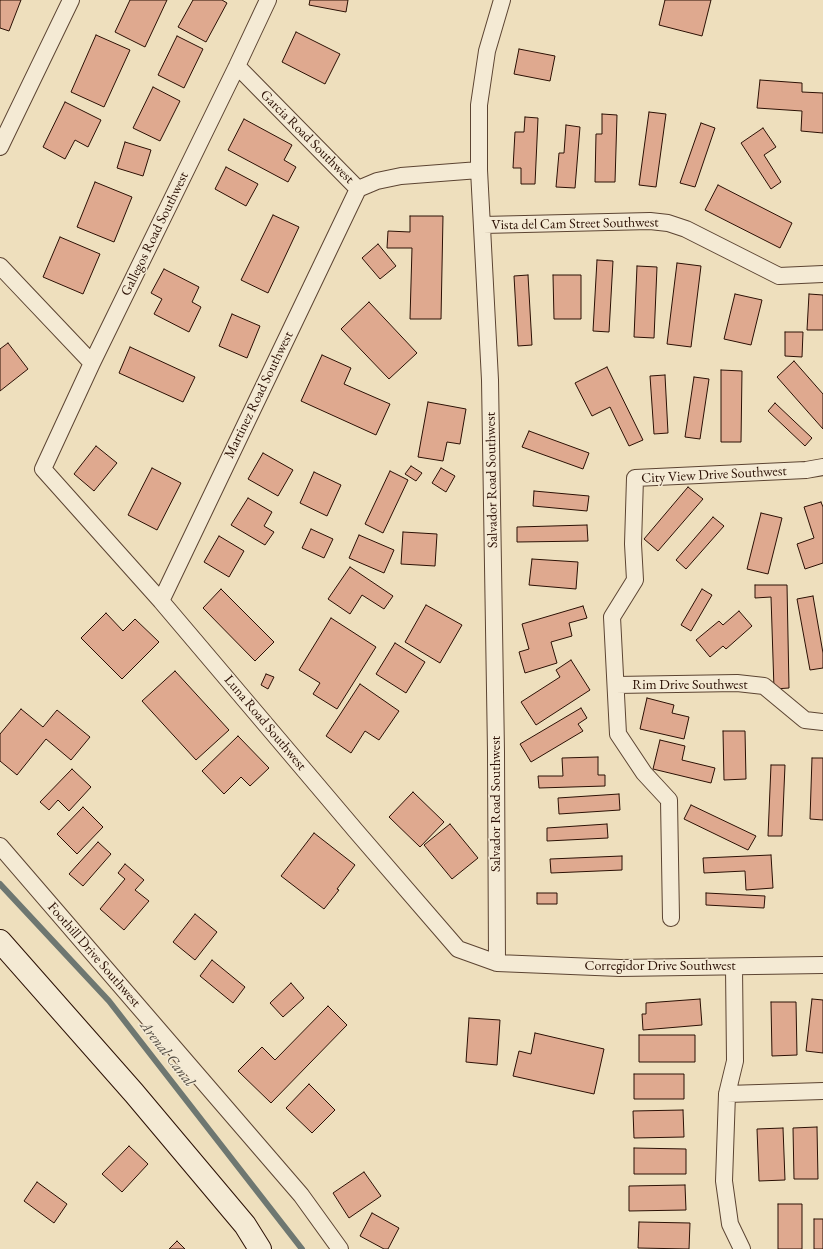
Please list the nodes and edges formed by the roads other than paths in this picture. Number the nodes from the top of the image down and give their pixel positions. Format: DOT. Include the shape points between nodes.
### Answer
graph roads {
  1 [pos="71,0"];
  2 [pos="268,0"];
  3 [pos="502,0"];
  4 [pos="237,66"];
  5 [pos="0,147"];
  6 [pos="479,170"];
  7 [pos="358,189"];
  8 [pos="483,225"];
  9 [pos="0,266"];
  10 [pos="823,274"];
  11 [pos="92,363"];
  12 [pos="823,467"];
  13 [pos="43,468"];
  14 [pos="161,601"];
  15 [pos="616,685"];
  16 [pos="823,722"];
  17 [pos="0,846"];
  18 [pos="671,918"];
  19 [pos="0,941"];
  20 [pos="497,962"];
  21 [pos="823,965"];
  22 [pos="734,967"];
  23 [pos="823,1091"];
  24 [pos="727,1094"];
  25 [pos="260,1249"];
  26 [pos="340,1249"];
  27 [pos="742,1249"];
  1 -- 5 [label="street"];
  2 -- 4 [label="street, Gallegos Road Southwest"];
  3 -- 6 [label="street, Salvador Road Southwest" via="487,51 479,105"];
  4 -- 7 [label="street, Garcia Road Southwest"];
  4 -- 11 [label="street, Gallegos Road Southwest"];
  6 -- 7 [label="street, Garcia Road Southwest" via="400,176 377,181"];
  6 -- 8 [label="street, Salvador Road Southwest"];
  7 -- 14 [label="street, Martinez Road Southwest"];
  8 -- 10 [label="street, Vista del Cam Street Southwest" via="650,221 668,223 686,229 779,276"];
  8 -- 20 [label="street, Salvador Road Southwest" via="490,380"];
  9 -- 11 [label="street"];
  11 -- 13 [label="street, Gallegos Road Southwest"];
  12 -- 15 [label="street, City View Drive Southwest" via="806,470 635,478 635,580 612,617"];
  13 -- 14 [label="street, Luna Road Southwest"];
  14 -- 20 [label="street, Luna Road Southwest" via="458,949"];
  15 -- 16 [label="street, Rim Drive Southwest" via="737,683 764,686 805,720"];
  15 -- 18 [label="street, City View Drive Southwest" via="618,734 644,773 669,800"];
  17 -- 26 [label="street, Foothill Drive Southwest" via="301,1195"];
  19 -- 25 [label="street" via="245,1225"];
  20 -- 22 [label="street, Corregidor Drive Southwest" via="620,968"];
  21 -- 22 [label="street, Corregidor Drive Southwest"];
  22 -- 24 [label="street" via="735,1060"];
  23 -- 24 [label="street"];
  24 -- 27 [label="street" via="724,1181 730,1224"];
}
